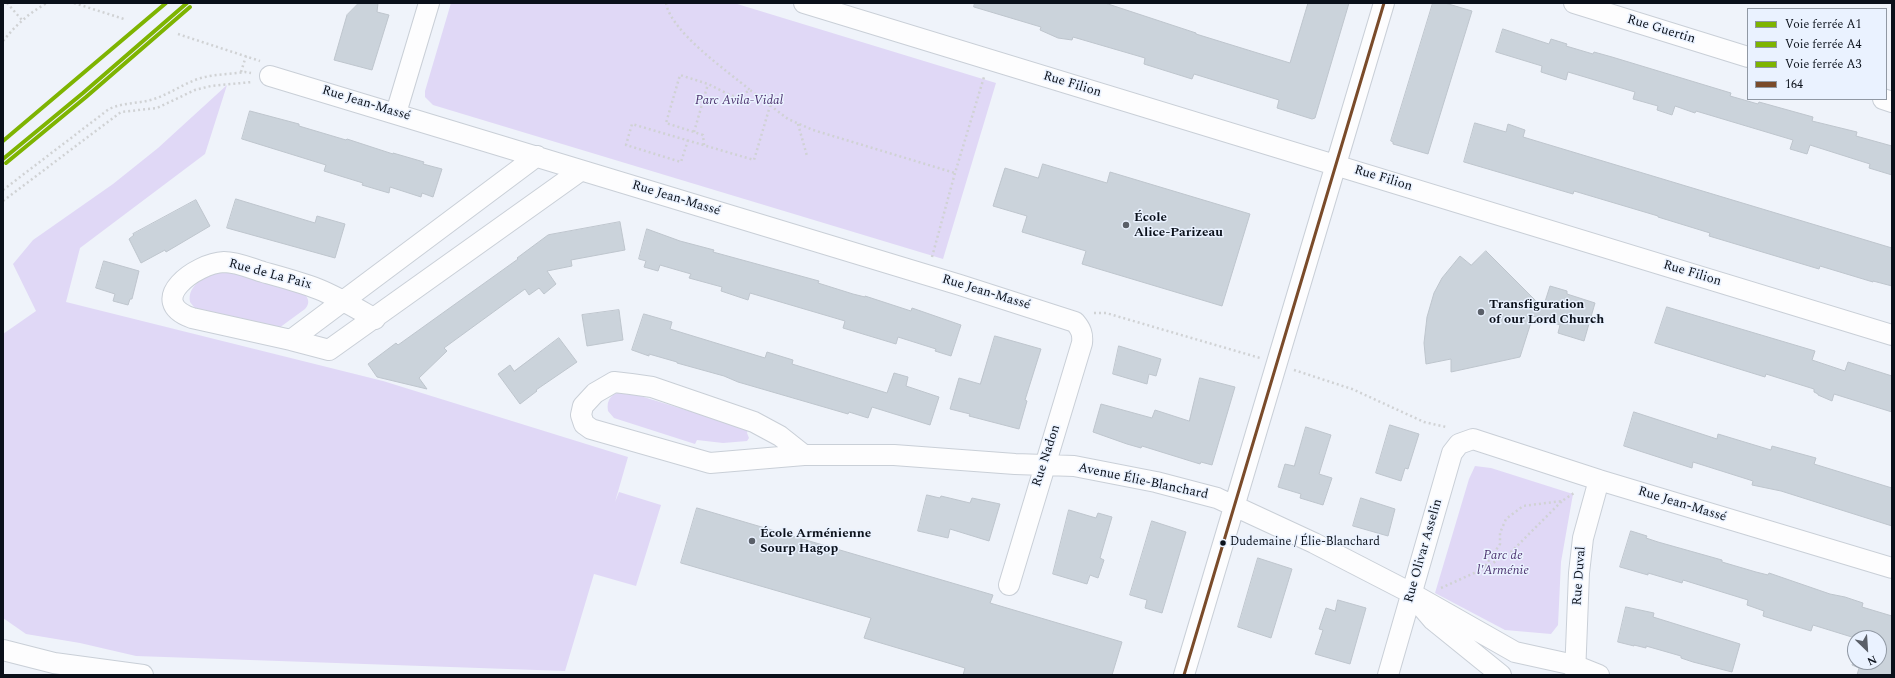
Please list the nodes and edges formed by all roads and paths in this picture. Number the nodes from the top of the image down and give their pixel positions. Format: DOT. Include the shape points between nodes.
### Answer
graph roads {
  1 [pos="7,3"];
  2 [pos="47,3"];
  3 [pos="74,3"];
  4 [pos="429,3"];
  5 [pos="666,3"];
  6 [pos="804,3"];
  7 [pos="1384,3"];
  8 [pos="1574,3"];
  9 [pos="124,19"];
  10 [pos="22,20"];
  11 [pos="178,34"];
  12 [pos="3,41"];
  13 [pos="246,56"];
  14 [pos="1747,57"];
  15 [pos="240,73"];
  16 [pos="270,76"];
  17 [pos="985,77"];
  18 [pos="708,84"];
  19 [pos="750,90"];
  20 [pos="770,106"];
  21 [pos="396,113"];
  22 [pos="798,124"];
  23 [pos="694,132"];
  24 [pos="688,140"];
  25 [pos="704,145"];
  26 [pos="537,156"];
  27 [pos="807,156"];
  28 [pos="1336,165"];
  29 [pos="580,171"];
  30 [pos="955,173"];
  31 [pos="3,190"];
  32 [pos="3,201"];
  33 [pos="931,258"];
  34 [pos="344,301"];
  35 [pos="1094,313"];
  36 [pos="375,319"];
  37 [pos="1080,328"];
  38 [pos="1892,336"];
  39 [pos="291,340"];
  40 [pos="1262,358"];
  41 [pos="1292,369"];
  42 [pos="1446,427"];
  43 [pos="1473,439"];
  44 [pos="804,455"];
  45 [pos="1045,465"];
  46 [pos="1599,480"];
  47 [pos="1574,493"];
  48 [pos="1562,501"];
  49 [pos="1234,507"];
  50 [pos="1892,568"];
  51 [pos="1482,569"];
  52 [pos="1009,585"];
  53 [pos="1439,589"];
  54 [pos="1411,593"];
  55 [pos="3,650"];
  56 [pos="1574,670"];
  57 [pos="143,675"];
  58 [pos="1184,675"];
  59 [pos="1388,675"];
  60 [pos="1501,675"];
  61 [pos="1599,675"];
  1 -- 10 [label="path"];
  2 -- 10 [label="path"];
  3 -- 9 [label="path"];
  4 -- 21 [label="street"];
  5 -- 19 [label="path" via="670,18 689,39"];
  6 -- 28 [label="street, Rue Filion"];
  7 -- 28 [label="street"];
  8 -- 14 [label="street, Rue Guertin"];
  10 -- 12 [label="path"];
  11 -- 13 [label="path"];
  13 -- 15 [label="path"];
  13 -- 16 [label="path" via="262,61"];
  15 -- 16 [label="path"];
  15 -- 31 [label="path" via="206,77 142,102 121,103 109,109"];
  16 -- 21 [label="street, Rue Jean-Massé"];
  16 -- 32 [label="path" via="251,82 200,89 157,108 121,112"];
  17 -- 30 [label="path"];
  18 -- 19 [label="path" via="732,96 742,95"];
  18 -- 23 [label="path"];
  18 -- 23 [label="path" via="680,75 666,124"];
  19 -- 20 [label="path"];
  20 -- 22 [label="path"];
  20 -- 25 [label="path" via="754,160"];
  21 -- 26 [label="street, Rue Jean-Massé"];
  22 -- 27 [label="path"];
  22 -- 30 [label="path"];
  23 -- 25 [label="path" via="703,135"];
  24 -- 24 [label="path" via="632,124 626,145 681,162"];
  24 -- 25 [label="path"];
  26 -- 29 [label="street, Rue Jean-Massé"];
  26 -- 34 [label="street"];
  28 -- 38 [label="street, Rue Filion"];
  28 -- 49 [label="street"];
  29 -- 36 [label="street, Rue de La Paix"];
  29 -- 37 [label="street, Rue Jean-Massé" via="1066,318"];
  30 -- 33 [label="path"];
  34 -- 36 [label="street, Rue de La Paix"];
  34 -- 39 [label="street"];
  34 -- 39 [label="street, Rue de La Paix" via="317,288 223,262 212,264 187,276 178,284 173,294 176,310 183,315"];
  35 -- 40 [label="path" via="1106,313"];
  36 -- 39 [label="street, Rue de La Paix" via="329,350"];
  37 -- 45 [label="street, Rue Nadon" via="1082,344"];
  41 -- 42 [label="path" via="1335,382 1424,422"];
  43 -- 46 [label="street, Rue Jean-Massé"];
  43 -- 54 [label="street, Rue Olivar Asselin" via="1458,444 1452,453"];
  44 -- 44 [label="street, Avenue Élie-Blanchard" via="780,436 754,422 652,387 614,382 595,392 584,406 581,415 584,424 591,429 710,463"];
  44 -- 45 [label="street, Avenue Élie-Blanchard" via="894,456"];
  45 -- 49 [label="street, Avenue Élie-Blanchard" via="1074,466 1156,482 1209,496"];
  45 -- 52 [label="street, Rue Nadon"];
  46 -- 50 [label="street, Rue Jean-Massé"];
  46 -- 56 [label="street, Rue Duval" via="1583,538"];
  47 -- 48 [label="path"];
  48 -- 51 [label="path" via="1512,550"];
  48 -- 51 [label="path" via="1523,506 1506,519 1500,533 1500,544"];
  49 -- 54 [label="street, Avenue Élie-Blanchard" via="1314,543"];
  49 -- 58 [label="street"];
  51 -- 53 [label="path"];
  54 -- 56 [label="street, Avenue Élie-Blanchard" via="1515,652"];
  54 -- 59 [label="street, Rue Olivar Asselin"];
  54 -- 60 [label="street, Avenue Élie-Blanchard" via="1433,620"];
  55 -- 57 [label="street" via="54,663"];
  56 -- 61 [label="street, Avenue Élie-Blanchard"];
}
